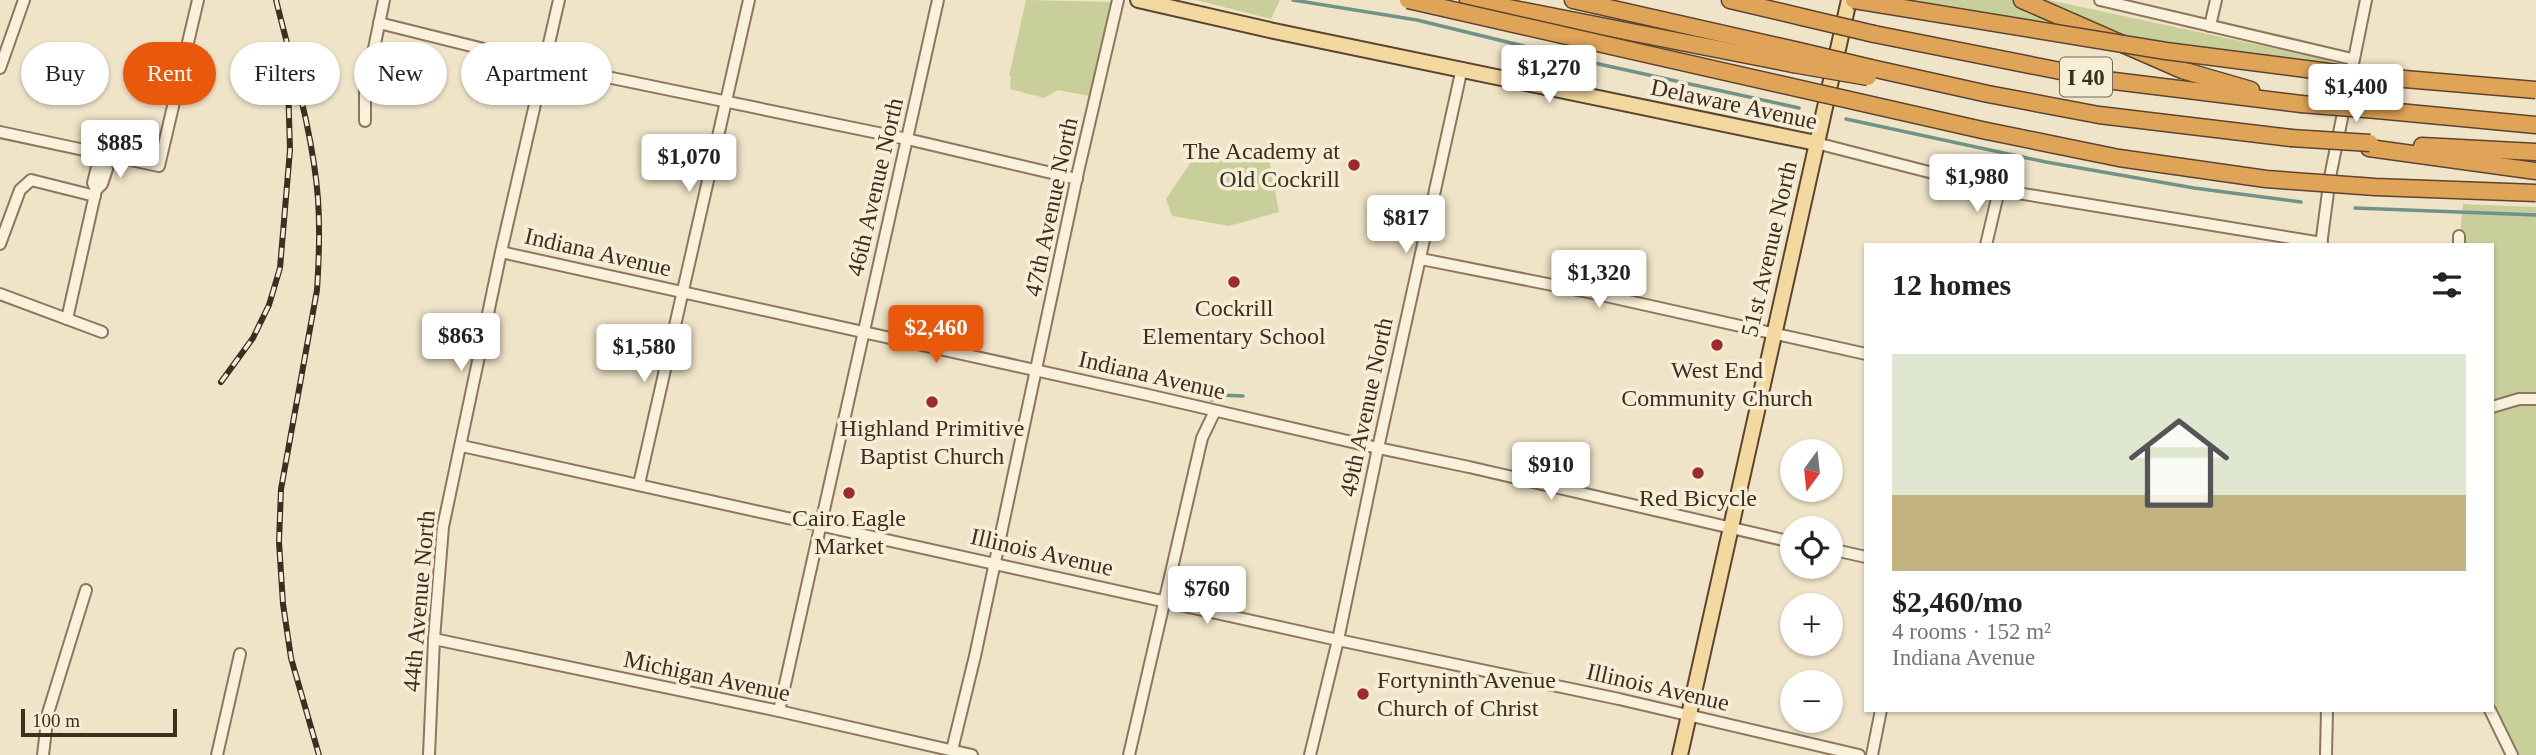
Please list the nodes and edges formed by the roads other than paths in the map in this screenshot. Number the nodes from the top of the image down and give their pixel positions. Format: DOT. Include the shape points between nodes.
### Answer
graph roads {
  1 [pos="24,0"];
  2 [pos="198,0"];
  3 [pos="384,0"];
  4 [pos="559,0"];
  5 [pos="749,0"];
  6 [pos="939,0"];
  7 [pos="1118,0"];
  8 [pos="1138,0"];
  9 [pos="1408,0"];
  10 [pos="1468,0"];
  11 [pos="1573,0"];
  12 [pos="1730,0"];
  13 [pos="1849,0"];
  14 [pos="1854,0"];
  15 [pos="2022,0"];
  16 [pos="2100,0"];
  17 [pos="2216,0"];
  18 [pos="2366,0"];
  19 [pos="379,23"];
  20 [pos="2210,26"];
  21 [pos="549,42"];
  22 [pos="461,43"];
  23 [pos="1794,57"];
  24 [pos="2352,60"];
  25 [pos="0,68"];
  26 [pos="1462,68"];
  27 [pos="612,78"];
  28 [pos="2536,90"];
  29 [pos="724,102"];
  30 [pos="2301,104"];
  31 [pos="535,105"];
  32 [pos="365,121"];
  33 [pos="2536,125"];
  34 [pos="0,132"];
  35 [pos="907,139"];
  36 [pos="1816,143"];
  37 [pos="2370,146"];
  38 [pos="2536,152"];
  39 [pos="104,159"];
  40 [pos="2535,171"];
  41 [pos="1077,179"];
  42 [pos="1999,190"];
  43 [pos="96,193"];
  44 [pos="2536,193"];
  45 [pos="1986,243"];
  46 [pos="2316,243"];
  47 [pos="2322,243"];
  48 [pos="0,244"];
  49 [pos="502,252"];
  50 [pos="1421,259"];
  51 [pos="682,292"];
  52 [pos="0,294"];
  53 [pos="67,319"];
  54 [pos="102,332"];
  55 [pos="864,332"];
  56 [pos="1774,333"];
  57 [pos="1864,354"];
  58 [pos="1037,371"];
  59 [pos="2531,399"];
  60 [pos="2494,407"];
  61 [pos="1216,411"];
  62 [pos="462,446"];
  63 [pos="1378,448"];
  64 [pos="639,484"];
  65 [pos="821,525"];
  66 [pos="1731,529"];
  67 [pos="1780,539"];
  68 [pos="1843,552"];
  69 [pos="1864,557"];
  70 [pos="995,563"];
  71 [pos="86,590"];
  72 [pos="1164,601"];
  73 [pos="434,639"];
  74 [pos="1338,640"];
  75 [pos="240,654"];
  76 [pos="779,712"];
  77 [pos="1881,712"];
  78 [pos="2327,712"];
  79 [pos="2491,712"];
  80 [pos="1690,717"];
  81 [pos="952,750"];
  82 [pos="43,755"];
  83 [pos="216,755"];
  84 [pos="429,755"];
  85 [pos="972,755"];
  86 [pos="1129,755"];
  87 [pos="1310,755"];
  88 [pos="1680,755"];
  89 [pos="1859,755"];
  90 [pos="1872,755"];
  91 [pos="2326,755"];
  92 [pos="2512,755"];
  1 -- 25 [label="street"];
  2 -- 39 [label="street" via="159,166"];
  3 -- 19 [label="street"];
  4 -- 21 [label="street, 44th Avenue North"];
  5 -- 29 [label="street"];
  6 -- 35 [label="street, 46th Avenue North"];
  7 -- 41 [label="street, 47th Avenue North"];
  8 -- 26 [label="main road, Delaware Avenue"];
  9 -- 44 [label="highway, bridge" via="2119,158 2266,179"];
  10 -- 23 [label="highway"];
  11 -- 23 [label="highway, I 40"];
  12 -- 30 [label="highway, I 40, bridge" via="2106,80"];
  13 -- 36 [label="main road, 51st Avenue North"];
  14 -- 28 [label="highway, bridge" via="2194,55 2345,74"];
  15 -- 30 [label="highway" via="2182,70"];
  16 -- 20 [label="street"];
  17 -- 20 [label="street"];
  18 -- 24 [label="street"];
  19 -- 22 [label="street"];
  19 -- 32 [label="street" via="365,92"];
  20 -- 24 [label="street"];
  23 -- 37 [label="highway, I 40, bridge" via="2099,115"];
  24 -- 47 [label="street"];
  26 -- 36 [label="main road, Delaware Avenue"];
  26 -- 50 [label="street, 49th Avenue North"];
  27 -- 29 [label="street"];
  29 -- 35 [label="street"];
  29 -- 51 [label="street"];
  30 -- 33 [label="highway, I 40, bridge"];
  31 -- 49 [label="street, 44th Avenue North"];
  34 -- 39 [label="street"];
  35 -- 41 [label="street"];
  35 -- 55 [label="street, 46th Avenue North"];
  36 -- 42 [label="street, Delaware Avenue"];
  36 -- 56 [label="main road, 51st Avenue North"];
  37 -- 38 [label="highway, I 40"];
  37 -- 40 [label="highway"];
  39 -- 43 [label="street" via="107,169"];
  41 -- 58 [label="street, 47th Avenue North"];
  42 -- 45 [label="street"];
  42 -- 46 [label="street, Delaware Avenue"];
  43 -- 48 [label="street" via="31,180 20,190"];
  43 -- 53 [label="street"];
  49 -- 51 [label="street, Indiana Avenue"];
  49 -- 62 [label="street, 44th Avenue North"];
  50 -- 56 [label="street"];
  50 -- 63 [label="street, 49th Avenue North"];
  51 -- 55 [label="street, Indiana Avenue"];
  51 -- 64 [label="street"];
  52 -- 53 [label="street"];
  53 -- 54 [label="street"];
  55 -- 58 [label="street, Indiana Avenue"];
  55 -- 65 [label="street, 46th Avenue North"];
  56 -- 57 [label="street"];
  56 -- 66 [label="main road, 51st Avenue North"];
  58 -- 61 [label="street, Indiana Avenue"];
  58 -- 70 [label="street, 47th Avenue North"];
  59 -- 60 [label="street"];
  61 -- 63 [label="street, Indiana Avenue"];
  61 -- 72 [label="street" via="1202,438"];
  62 -- 64 [label="street, Illinois Avenue"];
  62 -- 73 [label="street, 44th Avenue North" via="443,527"];
  63 -- 66 [label="street, Indiana Avenue"];
  63 -- 74 [label="street, 49th Avenue North"];
  64 -- 65 [label="street, Illinois Avenue"];
  65 -- 70 [label="street, Illinois Avenue"];
  65 -- 76 [label="street, 46th Avenue North"];
  66 -- 67 [label="street, Indiana Avenue"];
  66 -- 80 [label="main road, 51st Avenue North"];
  68 -- 69 [label="street"];
  70 -- 72 [label="street, Illinois Avenue"];
  70 -- 81 [label="street, 47th Avenue North"];
  71 -- 82 [label="street" via="48,713"];
  72 -- 74 [label="street, Illinois Avenue"];
  72 -- 86 [label="street"];
  73 -- 76 [label="street, Michigan Avenue"];
  73 -- 84 [label="street, 44th Avenue North"];
  74 -- 80 [label="street, Illinois Avenue"];
  74 -- 87 [label="street, 49th Avenue North"];
  75 -- 83 [label="street"];
  76 -- 81 [label="street, Michigan Avenue"];
  77 -- 90 [label="street"];
  78 -- 91 [label="street"];
  79 -- 92 [label="street"];
  80 -- 88 [label="main road, 51st Avenue North"];
  80 -- 89 [label="street, Illinois Avenue"];
  81 -- 85 [label="street, Michigan Avenue"];
}
